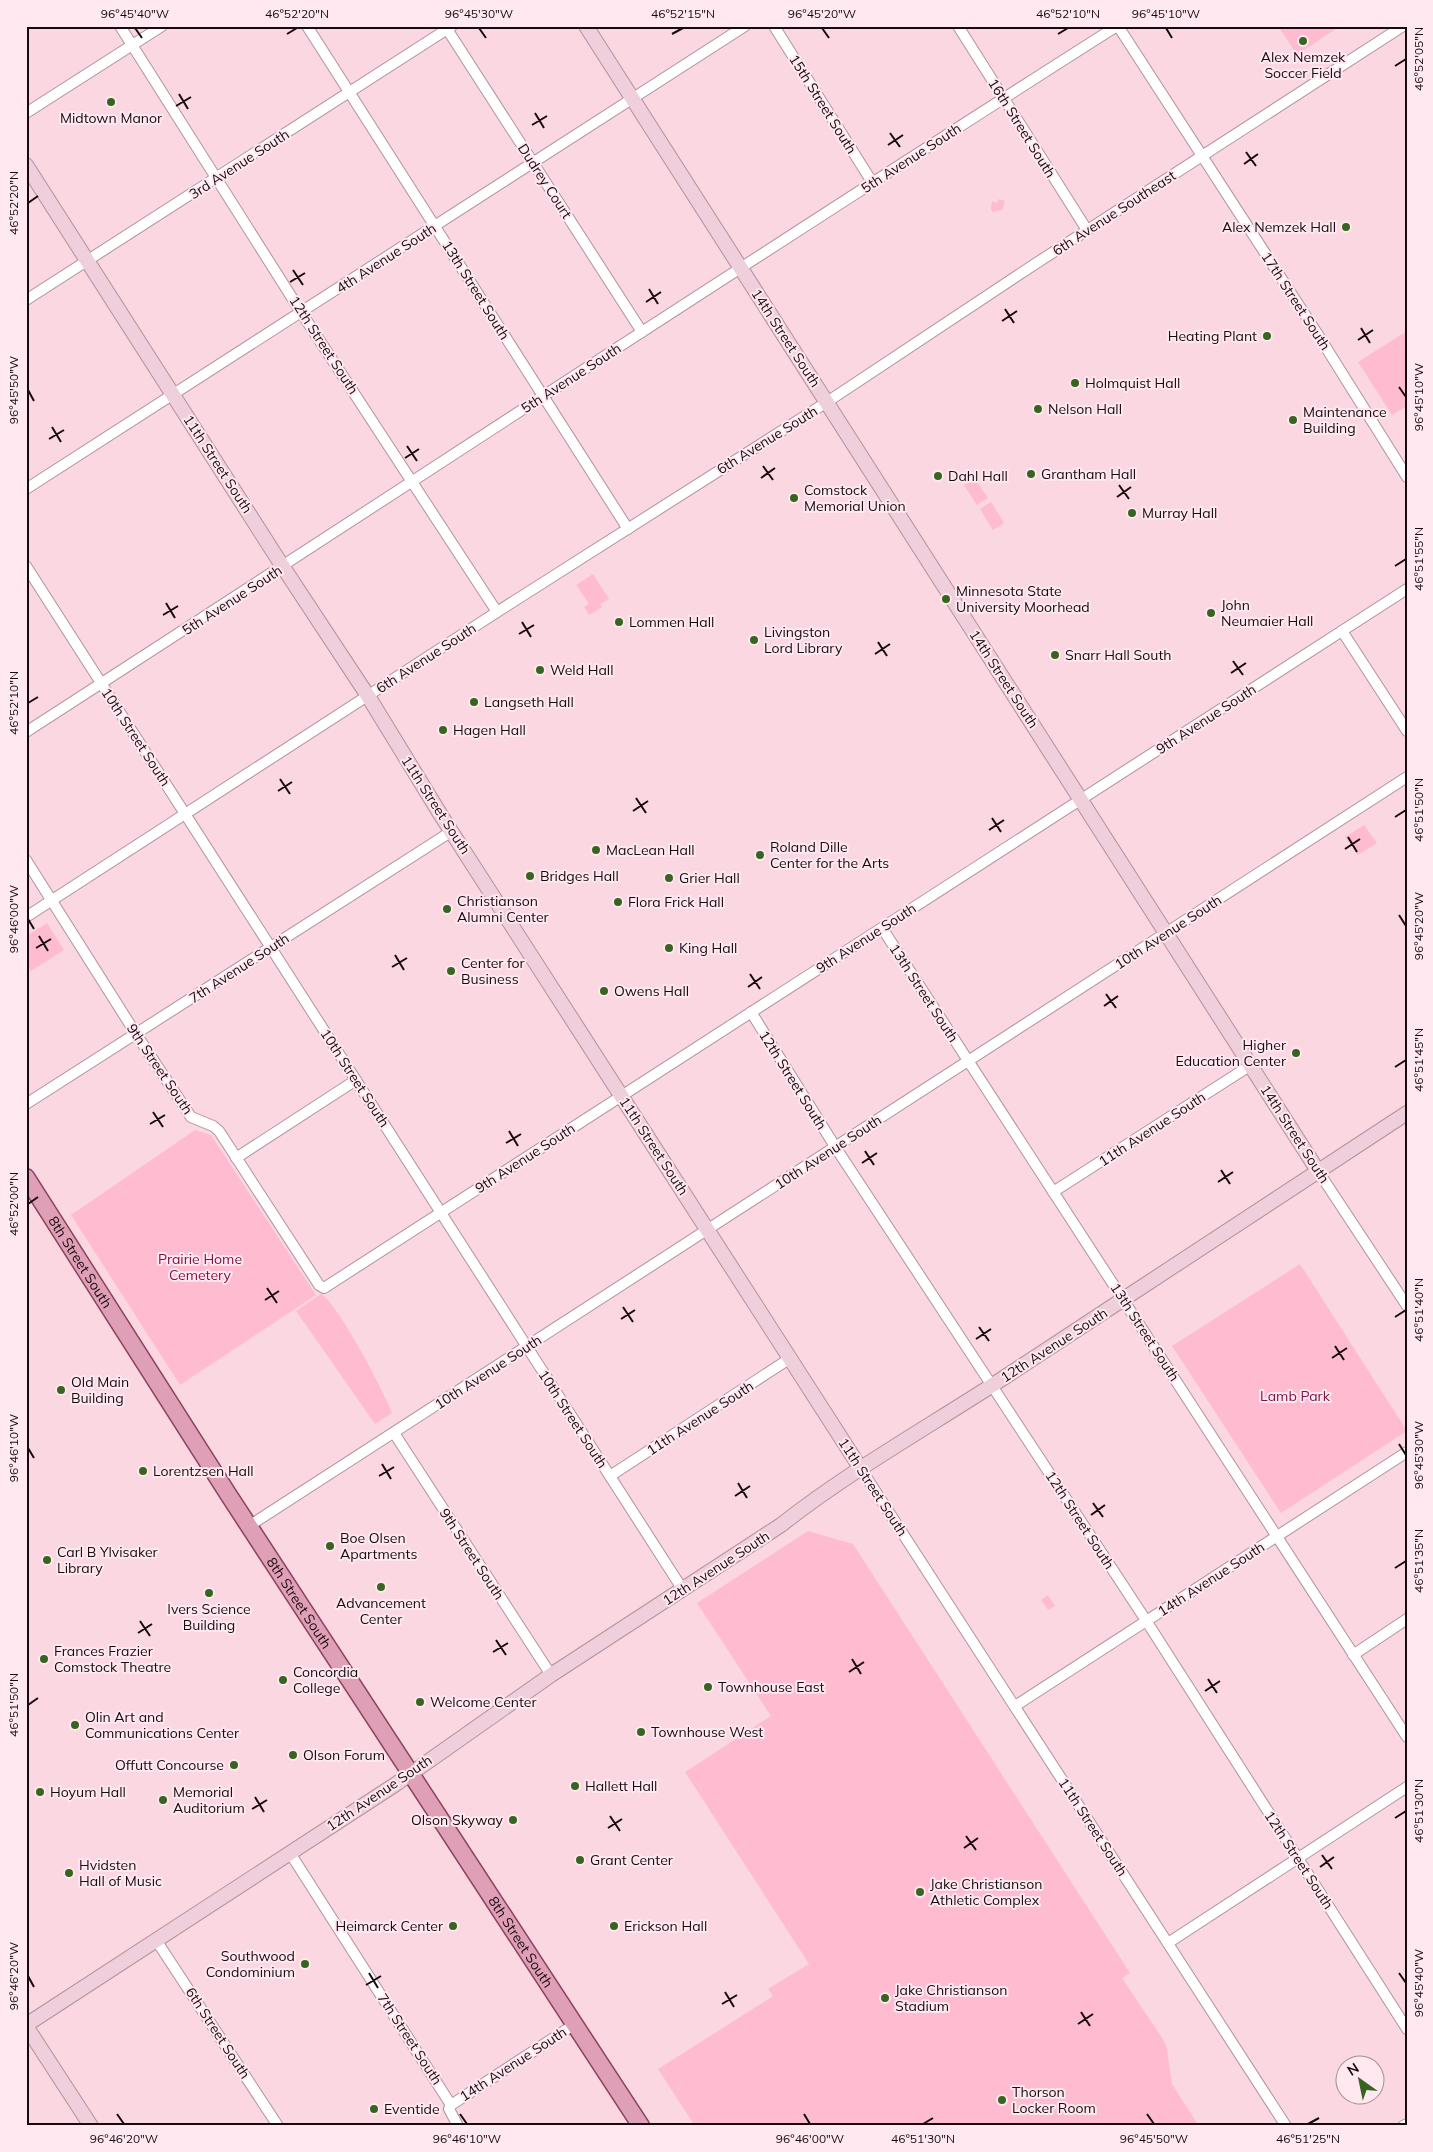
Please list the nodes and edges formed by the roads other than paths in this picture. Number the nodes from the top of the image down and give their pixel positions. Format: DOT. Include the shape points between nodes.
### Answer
graph roads {
  1 [pos="120,26"];
  2 [pos="162,26"];
  3 [pos="308,26"];
  4 [pos="586,26"];
  5 [pos="745,26"];
  6 [pos="774,26"];
  7 [pos="958,26"];
  8 [pos="1118,26"];
  9 [pos="1403,26"];
  10 [pos="450,28"];
  11 [pos="132,45"];
  12 [pos="350,92"];
  13 [pos="633,99"];
  14 [pos="1003,99"];
  15 [pos="26,113"];
  16 [pos="1202,156"];
  17 [pos="533,163"];
  18 [pos="26,165"];
  19 [pos="217,178"];
  20 [pos="872,182"];
  21 [pos="436,226"];
  22 [pos="1087,230"];
  23 [pos="88,261"];
  24 [pos="741,269"];
  25 [pos="26,300"];
  26 [pos="301,312"];
  27 [pos="642,332"];
  28 [pos="173,395"];
  29 [pos="543,395"];
  30 [pos="827,402"];
  31 [pos="1407,477"];
  32 [pos="411,481"];
  33 [pos="26,489"];
  34 [pos="628,529"];
  35 [pos="26,566"];
  36 [pos="283,567"];
  37 [pos="1407,589"];
  38 [pos="497,612"];
  39 [pos="1342,631"];
  40 [pos="102,684"];
  41 [pos="368,696"];
  42 [pos="1407,731"];
  43 [pos="26,732"];
  44 [pos="1407,777"];
  45 [pos="1081,799"];
  46 [pos="185,814"];
  47 [pos="452,831"];
  48 [pos="26,860"];
  49 [pos="53,900"];
  50 [pos="26,917"];
  51 [pos="882,928"];
  52 [pos="1166,933"];
  53 [pos="271,948"];
  54 [pos="751,1012"];
  55 [pos="136,1034"];
  56 [pos="968,1062"];
  57 [pos="1251,1065"];
  58 [pos="356,1080"];
  59 [pos="622,1096"];
  60 [pos="26,1104"];
  61 [pos="1407,1114"];
  62 [pos="836,1148"];
  63 [pos="236,1158"];
  64 [pos="1318,1171"];
  65 [pos="26,1178"];
  66 [pos="1053,1192"];
  67 [pos="441,1212"];
  68 [pos="707,1230"];
  69 [pos="324,1288"];
  70 [pos="1123,1299"];
  71 [pos="1407,1306"];
  72 [pos="527,1347"];
  73 [pos="789,1359"];
  74 [pos="992,1386"];
  75 [pos="394,1432"];
  76 [pos="1407,1452"];
  77 [pos="861,1469"];
  78 [pos="610,1476"];
  79 [pos="249,1526"];
  80 [pos="1277,1536"];
  81 [pos="683,1590"];
  82 [pos="1407,1620"];
  83 [pos="1147,1622"];
  84 [pos="1353,1655"];
  85 [pos="551,1675"];
  86 [pos="1016,1706"];
  87 [pos="1407,1737"];
  88 [pos="411,1773"];
  89 [pos="1407,1787"];
  90 [pos="290,1853"];
  91 [pos="1299,1859"];
  92 [pos="156,1940"];
  93 [pos="1168,1943"];
  94 [pos="575,2024"];
  95 [pos="26,2025"];
  96 [pos="1407,2029"];
  97 [pos="451,2105"];
  98 [pos="1407,2124"];
  99 [pos="90,2126"];
  100 [pos="278,2126"];
  101 [pos="458,2126"];
  102 [pos="641,2126"];
  103 [pos="1286,2126"];
  104 [pos="1403,2126"];
  1 -- 11 [label="street, 12th Street South"];
  2 -- 11 [label="street"];
  3 -- 12 [label="street, 13th Street South"];
  4 -- 13 [label="street, 14th Street South"];
  5 -- 13 [label="street, 4th Avenue South"];
  6 -- 20 [label="street, 15th Street South"];
  7 -- 14 [label="street, 16th Street South"];
  8 -- 14 [label="street, 5th Avenue South"];
  8 -- 16 [label="street, 17th Street South"];
  9 -- 16 [label="street, 6th Avenue Southeast"];
  10 -- 12 [label="street, 3rd Avenue South"];
  10 -- 17 [label="street, Dudrey Court"];
  11 -- 15 [label="street"];
  11 -- 19 [label="street, 12th Street South"];
  12 -- 19 [label="street, 3rd Avenue South"];
  12 -- 21 [label="street, 13th Street South"];
  13 -- 17 [label="street, 4th Avenue South"];
  13 -- 24 [label="street, 14th Street South"];
  14 -- 20 [label="street, 5th Avenue South"];
  14 -- 22 [label="street, 16th Street South"];
  16 -- 22 [label="street, 6th Avenue Southeast"];
  16 -- 31 [label="street, 17th Street South"];
  17 -- 21 [label="street, 4th Avenue South"];
  17 -- 27 [label="street, Dudrey Court"];
  18 -- 23 [label="street, 11th Street South"];
  19 -- 23 [label="street, 3rd Avenue South"];
  19 -- 26 [label="street, 12th Street South"];
  20 -- 24 [label="street, 5th Avenue South"];
  21 -- 26 [label="street, 4th Avenue South"];
  21 -- 29 [label="street, 13th Street South"];
  22 -- 30 [label="street, 6th Avenue Southeast"];
  23 -- 25 [label="street, 3rd Avenue South"];
  23 -- 28 [label="street, 11th Street South"];
  24 -- 27 [label="street, 5th Avenue South"];
  24 -- 30 [label="street, 14th Street South"];
  26 -- 28 [label="street, 4th Avenue South"];
  26 -- 32 [label="street, 12th Street South"];
  27 -- 29 [label="street, 5th Avenue South"];
  28 -- 33 [label="street, 4th Avenue South"];
  28 -- 36 [label="street, 11th Street South"];
  29 -- 32 [label="street, 5th Avenue South"];
  29 -- 34 [label="street, 13th Street South"];
  30 -- 34 [label="street, 6th Avenue South"];
  30 -- 45 [label="street, 14th Street South"];
  32 -- 36 [label="street, 5th Avenue South"];
  32 -- 38 [label="street, 12th Street South"];
  34 -- 38 [label="street, 6th Avenue South"];
  35 -- 40 [label="street, 10th Street South"];
  36 -- 40 [label="street, 5th Avenue South"];
  36 -- 41 [label="street, 11th Street South"];
  37 -- 39 [label="street, 9th Avenue South"];
  38 -- 41 [label="street, 6th Avenue South"];
  39 -- 42 [label="street"];
  39 -- 45 [label="street, 9th Avenue South"];
  40 -- 43 [label="street, 5th Avenue South"];
  40 -- 46 [label="street, 10th Street South"];
  41 -- 46 [label="street, 6th Avenue South"];
  41 -- 47 [label="street, 11th Street South"];
  44 -- 52 [label="street, 10th Avenue South"];
  45 -- 51 [label="street, 9th Avenue South"];
  45 -- 52 [label="street, 14th Street South"];
  46 -- 49 [label="street, 6th Avenue South"];
  46 -- 53 [label="street, 10th Street South"];
  47 -- 53 [label="street, 7th Avenue South"];
  47 -- 59 [label="street, 11th Street South"];
  48 -- 49 [label="street, 9th Street South"];
  49 -- 50 [label="street, 6th Avenue South"];
  49 -- 55 [label="street, 9th Street South"];
  51 -- 54 [label="street, 9th Avenue South"];
  51 -- 56 [label="street, 13th Street South"];
  52 -- 56 [label="street, 10th Avenue South"];
  52 -- 57 [label="street, 14th Street South"];
  53 -- 55 [label="street, 7th Avenue South"];
  53 -- 58 [label="street, 10th Street South"];
  54 -- 59 [label="street, 9th Avenue South"];
  54 -- 62 [label="street, 12th Street South"];
  55 -- 60 [label="street, 7th Avenue South"];
  55 -- 63 [label="street, 9th Street South" via="191,1117 219,1131"];
  56 -- 62 [label="street, 10th Avenue South"];
  56 -- 66 [label="street, 13th Street South"];
  57 -- 64 [label="street, 14th Street South"];
  57 -- 66 [label="street, 11th Avenue South"];
  58 -- 63 [label="street"];
  58 -- 67 [label="street, 10th Street South"];
  59 -- 67 [label="street, 9th Avenue South"];
  59 -- 68 [label="street, 11th Street South"];
  61 -- 64 [label="street, 12th Avenue South"];
  62 -- 68 [label="street, 10th Avenue South"];
  62 -- 74 [label="street, 12th Street South"];
  63 -- 69 [label="street, 9th Street South"];
  64 -- 70 [label="street, 12th Avenue South"];
  64 -- 71 [label="street, 14th Street South"];
  65 -- 79 [label="main road, 8th Street South"];
  66 -- 70 [label="street, 13th Street South"];
  67 -- 69 [label="street, 9th Avenue South"];
  67 -- 72 [label="street, 10th Street South"];
  68 -- 72 [label="street, 10th Avenue South"];
  68 -- 73 [label="street, 11th Street South"];
  70 -- 74 [label="street, 12th Avenue South"];
  70 -- 80 [label="street, 13th Street South"];
  72 -- 75 [label="street, 10th Avenue South"];
  72 -- 78 [label="street, 10th Street South"];
  73 -- 77 [label="street, 11th Street South"];
  73 -- 78 [label="street, 11th Avenue South"];
  74 -- 77 [label="street, 12th Avenue South"];
  74 -- 83 [label="street, 12th Street South"];
  75 -- 79 [label="street, 10th Avenue South"];
  75 -- 85 [label="street, 9th Street South"];
  76 -- 80 [label="street, 14th Avenue South"];
  77 -- 81 [label="street, 12th Avenue South"];
  77 -- 86 [label="street, 11th Street South"];
  78 -- 81 [label="street, 10th Street South"];
  79 -- 88 [label="main road, 8th Street South"];
  80 -- 83 [label="street, 14th Avenue South"];
  80 -- 84 [label="street, 13th Street South"];
  81 -- 85 [label="street, 12th Avenue South"];
  82 -- 84 [label="street"];
  83 -- 86 [label="street, 14th Avenue South"];
  83 -- 91 [label="street, 12th Street South"];
  84 -- 87 [label="street, 13th Street South"];
  85 -- 88 [label="street, 12th Avenue South"];
  86 -- 93 [label="street, 11th Street South"];
  88 -- 90 [label="street, 12th Avenue South"];
  88 -- 94 [label="main road, 8th Street South"];
  89 -- 91 [label="street"];
  90 -- 92 [label="street, 12th Avenue South"];
  90 -- 97 [label="street, 7th Street South"];
  91 -- 93 [label="street"];
  91 -- 96 [label="street, 12th Street South"];
  92 -- 95 [label="street, 12th Avenue South"];
  92 -- 100 [label="street, 6th Street South"];
  93 -- 103 [label="street, 11th Street South"];
  94 -- 97 [label="street, 14th Avenue South"];
  94 -- 102 [label="main road, 8th Street South"];
  95 -- 99 [label="street"];
  97 -- 101 [label="street, 7th Street South" via="449,2109"];
  98 -- 104 [label="street"];
}
